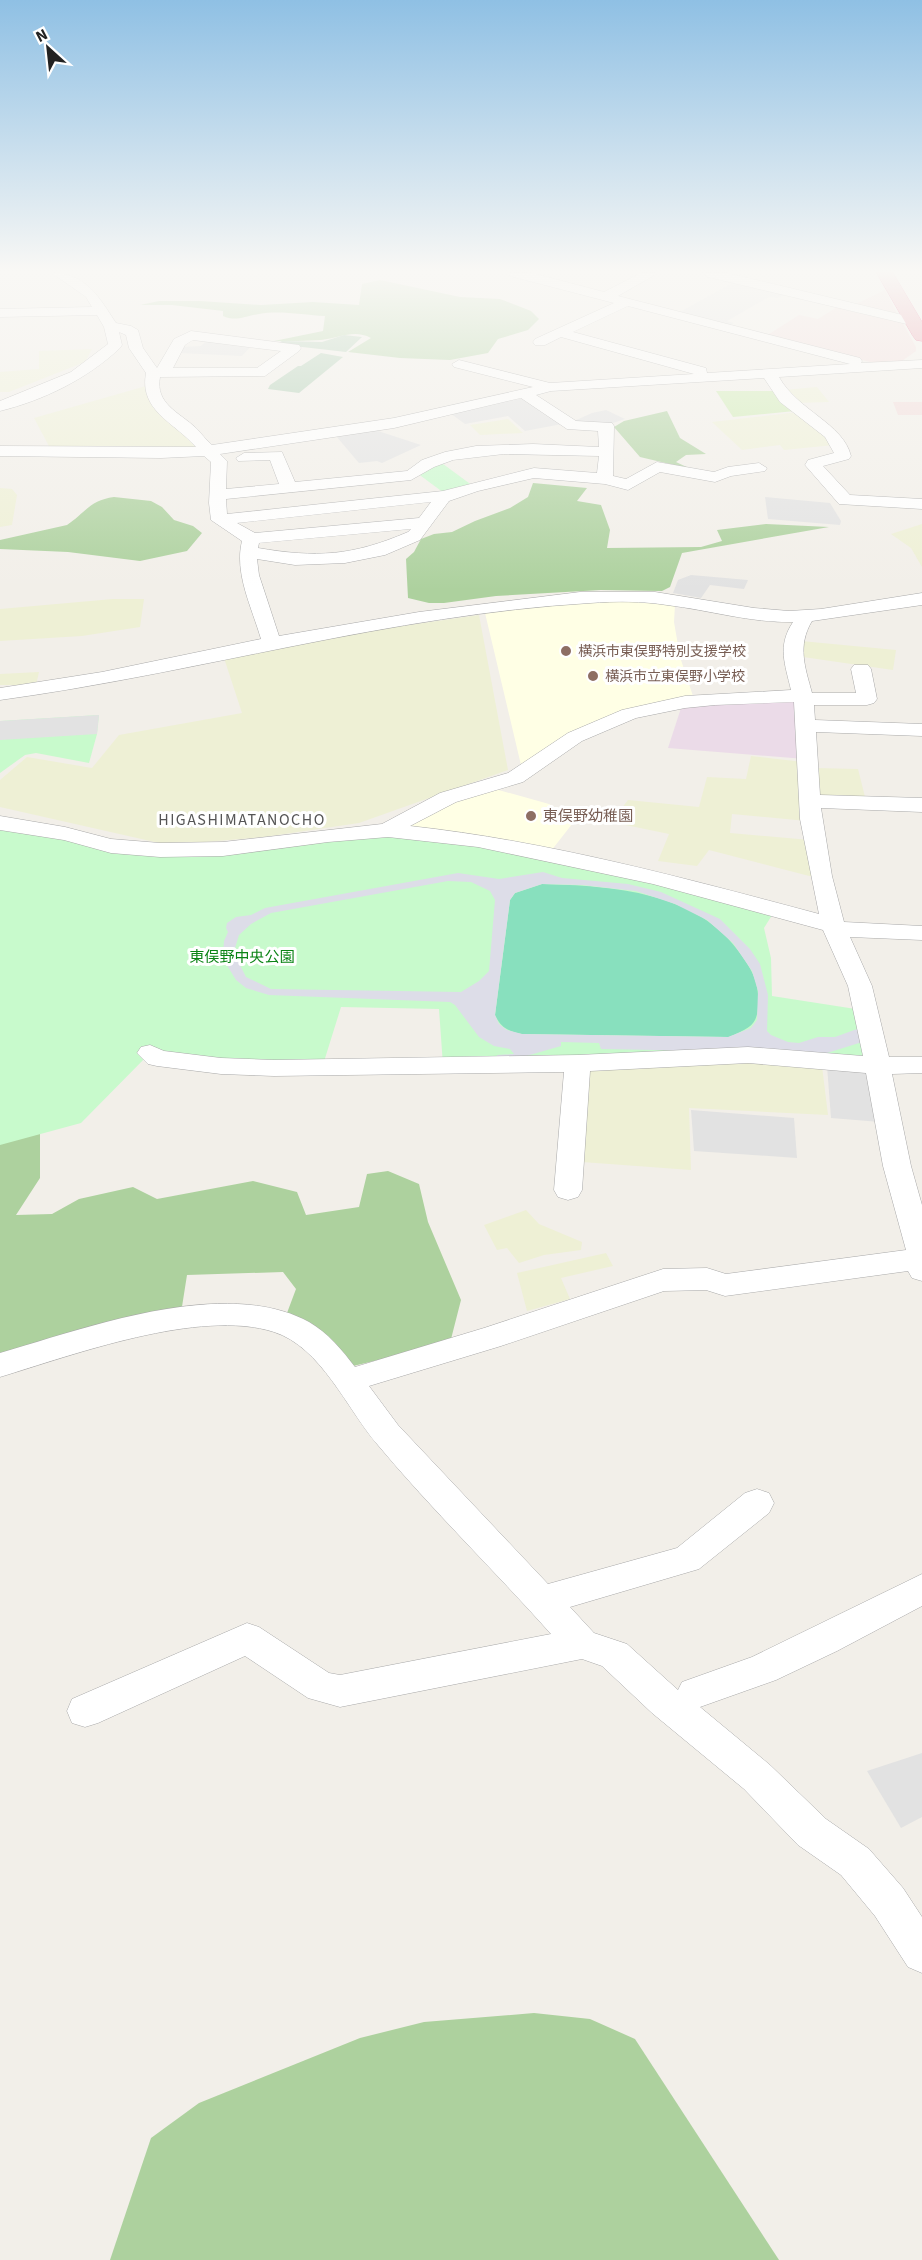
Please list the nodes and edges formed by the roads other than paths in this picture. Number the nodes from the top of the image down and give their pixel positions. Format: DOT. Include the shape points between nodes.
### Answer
graph roads {
  1 [pos="69,378"];
  2 [pos="155,378"];
  3 [pos="517,378"];
  4 [pos="698,378"];
  5 [pos="772,378"];
  6 [pos="551,387"];
  7 [pos="0,392"];
  8 [pos="39,393"];
  9 [pos="523,393"];
  10 [pos="0,406"];
  11 [pos="0,451"];
  12 [pos="206,451"];
  13 [pos="607,452"];
  14 [pos="219,461"];
  15 [pos="759,468"];
  16 [pos="411,475"];
  17 [pos="605,479"];
  18 [pos="289,489"];
  19 [pos="219,495"];
  20 [pos="442,497"];
  21 [pos="922,504"];
  22 [pos="220,520"];
  23 [pos="426,522"];
  24 [pos="250,545"];
  25 [pos="922,599"];
  26 [pos="806,616"];
  27 [pos="272,643"];
  28 [pos="861,669"];
  29 [pos="0,694"];
  30 [pos="803,697"];
  31 [pos="806,726"];
  32 [pos="922,730"];
  33 [pos="811,801"];
  34 [pos="922,805"];
  35 [pos="0,823"];
  36 [pos="388,830"];
  37 [pos="834,927"];
  38 [pos="922,933"];
  39 [pos="150,1053"];
  40 [pos="578,1063"];
  41 [pos="922,1065"];
  42 [pos="877,1066"];
  43 [pos="568,1190"];
  44 [pos="921,1258"];
  45 [pos="0,1365"];
  46 [pos="347,1382"];
  47 [pos="757,1503"];
  48 [pos="922,1589"];
  49 [pos="543,1600"];
  50 [pos="582,1644"];
  51 [pos="695,1693"];
  52 [pos="86,1711"];
  53 [pos="922,1953"];
  1 -- 8 [label="street"];
  2 -- 12 [label="street" via="149,388 152,394"];
  3 -- 6 [label="street"];
  4 -- 6 [label="street"];
  5 -- 21 [label="street" via="790,404 838,444 843,456 813,465 845,500"];
  6 -- 9 [label="street"];
  7 -- 8 [label="street"];
  8 -- 10 [label="street"];
  9 -- 12 [label="street" via="394,423"];
  9 -- 13 [label="street" via="573,426 606,426"];
  11 -- 12 [label="street"];
  12 -- 14 [label="street"];
  13 -- 16 [label="street" via="487,449 449,456"];
  13 -- 17 [label="street"];
  14 -- 18 [label="street" via="276,455"];
  14 -- 19 [label="street"];
  15 -- 17 [label="street" via="715,477 657,467 628,485"];
  16 -- 18 [label="street"];
  16 -- 20 [label="street"];
  17 -- 20 [label="street" via="534,473"];
  18 -- 19 [label="street"];
  19 -- 22 [label="street"];
  20 -- 22 [label="street"];
  20 -- 23 [label="street"];
  22 -- 24 [label="street"];
  23 -- 24 [label="street"];
  23 -- 24 [label="street" via="414,536 395,546 345,558 295,560"];
  24 -- 27 [label="street" via="250,575"];
  25 -- 26 [label="street"];
  26 -- 27 [label="street" via="665,599 571,598"];
  26 -- 30 [label="street" via="792,644"];
  27 -- 29 [label="street" via="81,684"];
  28 -- 30 [label="street" via="867,699"];
  30 -- 31 [label="street"];
  30 -- 36 [label="street" via="691,700 619,718 575,737 519,776 455,795"];
  31 -- 32 [label="street"];
  31 -- 33 [label="street"];
  33 -- 34 [label="street"];
  33 -- 37 [label="street" via="821,876"];
  35 -- 36 [label="street" via="111,846 160,850 222,849"];
  36 -- 37 [label="street" via="497,843 656,878"];
  37 -- 38 [label="street"];
  37 -- 42 [label="street" via="860,986"];
  39 -- 40 [label="street" via="157,1058 221,1066 274,1068"];
  40 -- 42 [label="street" via="748,1055"];
  40 -- 43 [label="street"];
  41 -- 42 [label="street"];
  42 -- 44 [label="street"];
  44 -- 46 [label="street" via="725,1285 708,1279 663,1280"];
  45 -- 46 [label="street" via="115,1332 212,1315 270,1320 299,1329 320,1346"];
  46 -- 49 [label="street" via="387,1434"];
  47 -- 49 [label="street" via="687,1559"];
  48 -- 51 [label="street" via="763,1669"];
  49 -- 50 [label="street"];
  50 -- 52 [label="street" via="340,1691 321,1687 247,1638"];
  50 -- 53 [label="street" via="614,1655 757,1777 812,1832 855,1862 889,1902"];
}
